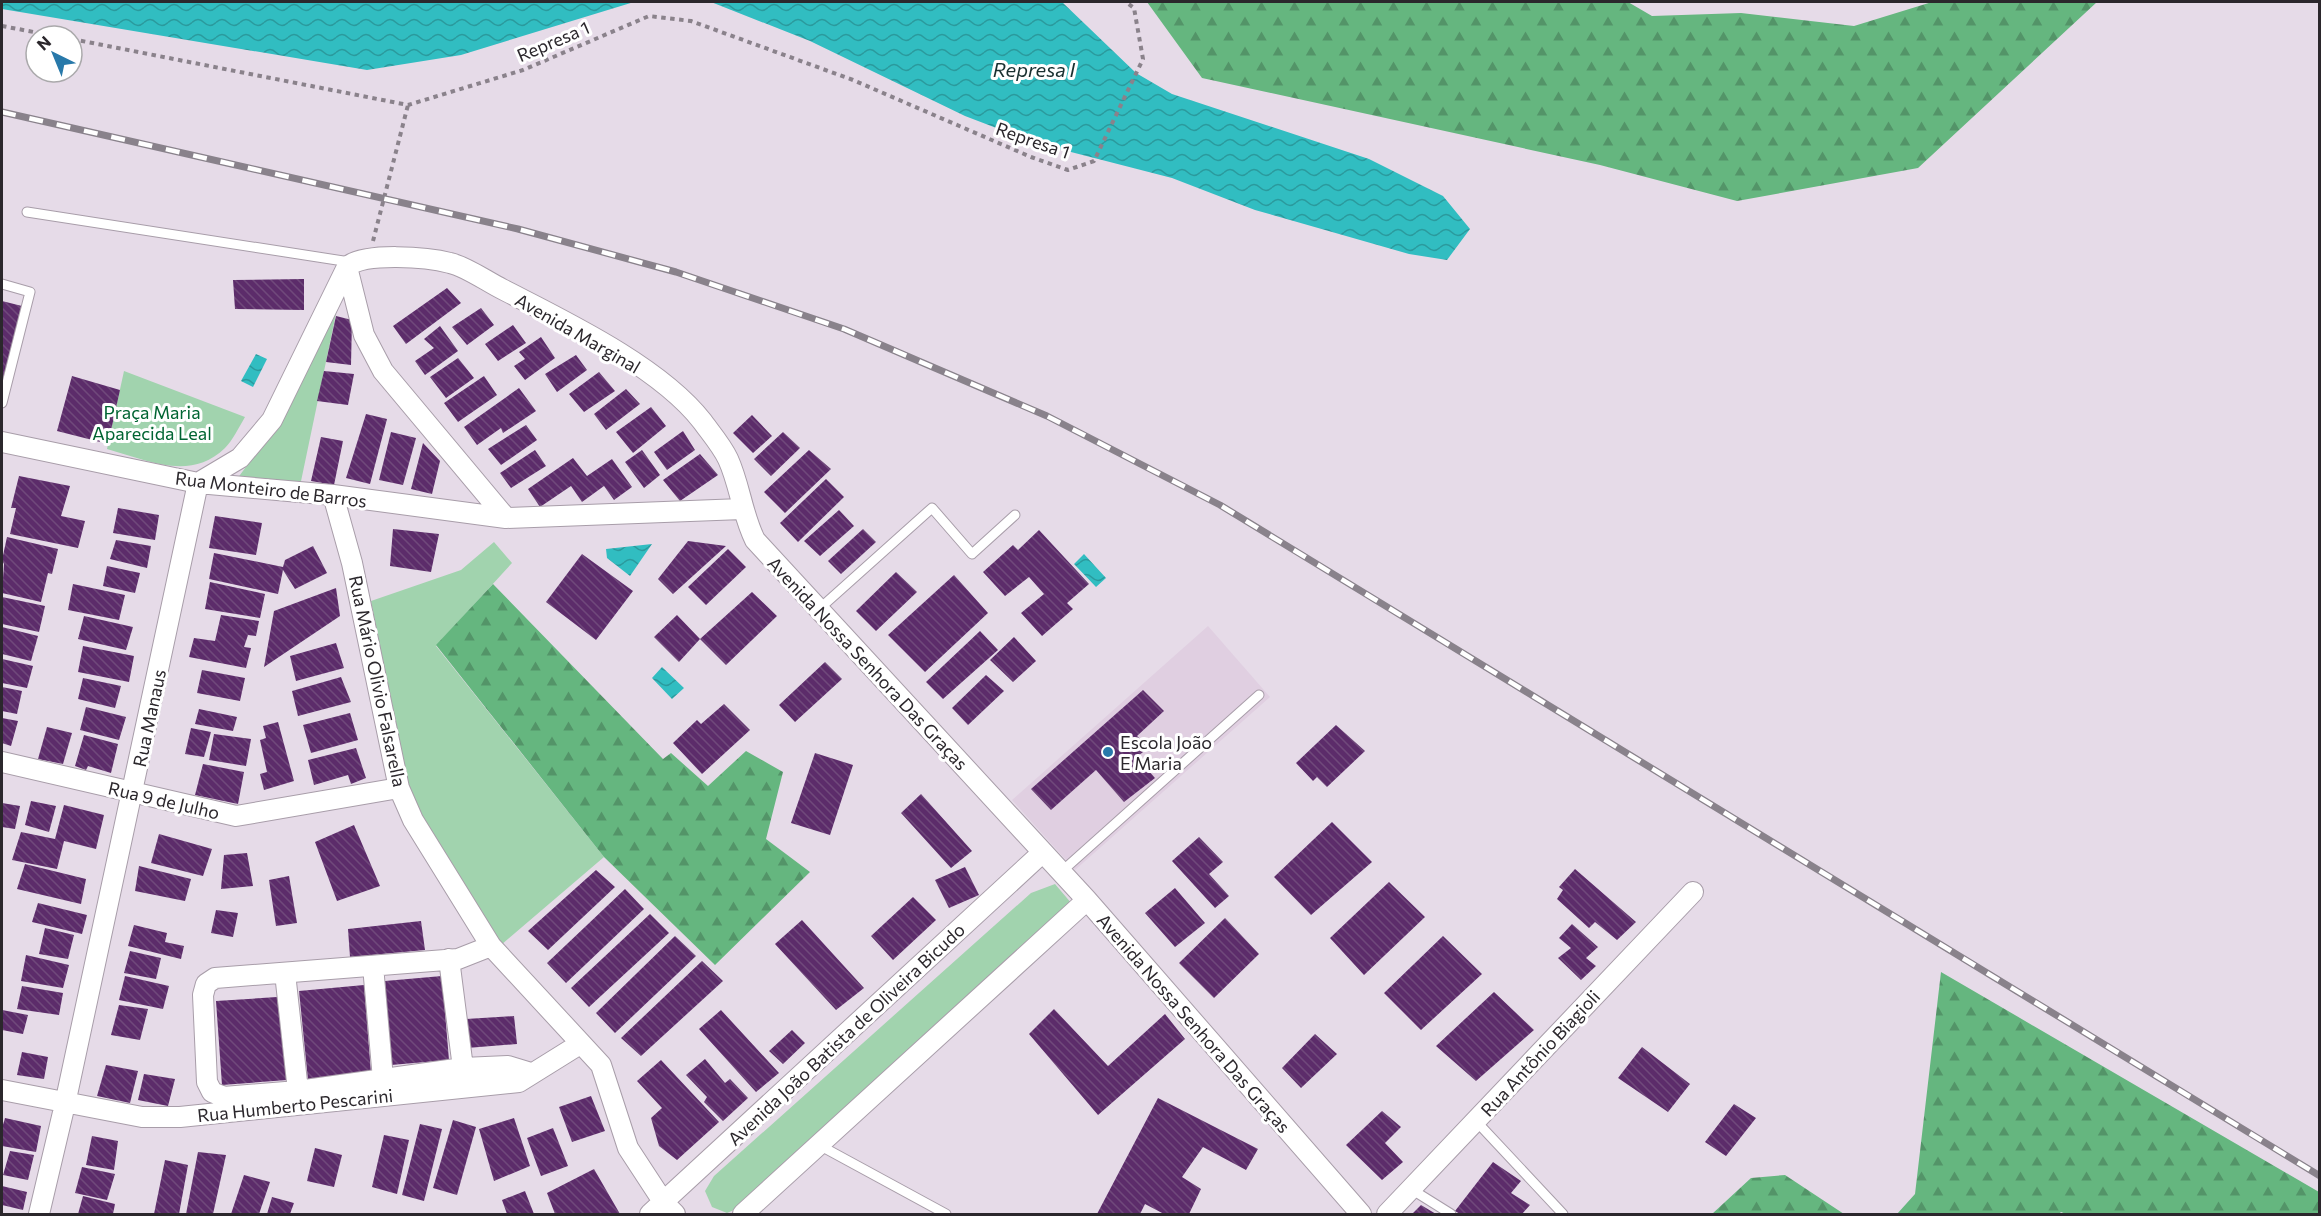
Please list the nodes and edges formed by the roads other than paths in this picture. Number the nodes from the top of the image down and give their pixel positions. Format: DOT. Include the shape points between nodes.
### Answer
graph roads {
  1 [pos="27,212"];
  2 [pos="356,263"];
  3 [pos="2,284"];
  4 [pos="2,403"];
  5 [pos="2,442"];
  6 [pos="198,483"];
  7 [pos="333,495"];
  8 [pos="742,509"];
  9 [pos="1016,515"];
  10 [pos="507,518"];
  11 [pos="818,610"];
  12 [pos="1259,695"];
  13 [pos="2,762"];
  14 [pos="399,788"];
  15 [pos="133,792"];
  16 [pos="1042,853"];
  17 [pos="1060,873"];
  18 [pos="1693,892"];
  19 [pos="1087,900"];
  20 [pos="491,946"];
  21 [pos="449,959"];
  22 [pos="373,966"];
  23 [pos="285,973"];
  24 [pos="580,1044"];
  25 [pos="463,1068"];
  26 [pos="531,1073"];
  27 [pos="383,1079"];
  28 [pos="2,1090"];
  29 [pos="298,1091"];
  30 [pos="65,1104"];
  31 [pos="1476,1121"];
  32 [pos="819,1145"];
  33 [pos="1411,1189"];
  34 [pos="663,1211"];
  35 [pos="39,1215"];
  36 [pos="743,1215"];
  37 [pos="946,1215"];
  38 [pos="1361,1215"];
  39 [pos="1387,1215"];
  40 [pos="1451,1215"];
  41 [pos="1563,1215"];
  1 -- 2 [label="lane"];
  2 -- 6 [label="street" via="272,420 240,458"];
  2 -- 8 [label="street, Avenida Marginal" via="402,258 451,263 568,324 658,379 679,396 728,458"];
  2 -- 10 [label="street" via="364,335 376,361"];
  3 -- 4 [label="lane" via="30,292"];
  5 -- 6 [label="street, Rua Monteiro de Barros"];
  6 -- 7 [label="street, Rua Monteiro de Barros"];
  6 -- 15 [label="street, Rua Manaus"];
  7 -- 10 [label="street, Rua Monteiro de Barros"];
  7 -- 14 [label="street, Rua Mário Olivio Falsarella" via="352,563"];
  8 -- 10 [label="street"];
  8 -- 11 [label="street, Avenida Nossa Senhora Das Graças" via="755,540"];
  9 -- 11 [label="lane" via="972,554 932,508"];
  11 -- 16 [label="street, Avenida Nossa Senhora Das Graças"];
  12 -- 17 [label="lane"];
  13 -- 15 [label="street, Rua 9 de Julho"];
  14 -- 15 [label="street, Rua 9 de Julho" via="236,816"];
  14 -- 20 [label="street, Rua Mário Olivio Falsarella" via="413,820"];
  15 -- 30 [label="street, Rua Manaus"];
  16 -- 17 [label="street, Avenida Nossa Senhora Das Graças"];
  16 -- 34 [label="street, Avenida João Batista de Oliveira Bicudo"];
  17 -- 19 [label="street, Avenida Nossa Senhora Das Graças"];
  18 -- 31 [label="street, Rua Antônio Biagioli"];
  19 -- 32 [label="street"];
  19 -- 38 [label="street, Avenida Nossa Senhora Das Graças"];
  20 -- 21 [label="street"];
  20 -- 24 [label="street, Rua Mário Olivio Falsarella"];
  21 -- 22 [label="street"];
  21 -- 25 [label="street"];
  22 -- 23 [label="street"];
  22 -- 27 [label="street"];
  23 -- 29 [label="street"];
  23 -- 29 [label="street" via="215,978 206,984 203,995 207,1082 212,1092 224,1097"];
  24 -- 26 [label="street, Rua Humberto Pescarini"];
  24 -- 34 [label="street, Rua Mário Olivio Falsarella" via="601,1065 628,1148"];
  25 -- 26 [label="street" via="508,1066"];
  25 -- 27 [label="street"];
  26 -- 30 [label="street, Rua Humberto Pescarini" via="519,1082 180,1117 142,1117"];
  27 -- 29 [label="street"];
  28 -- 30 [label="street, Rua Humberto Pescarini"];
  30 -- 35 [label="street, Rua Manaus"];
  31 -- 33 [label="street, Rua Antônio Biagioli"];
  31 -- 41 [label="lane"];
  32 -- 36 [label="street"];
  32 -- 37 [label="lane"];
  33 -- 39 [label="street, Rua Antônio Biagioli"];
  33 -- 40 [label="lane"];
}
